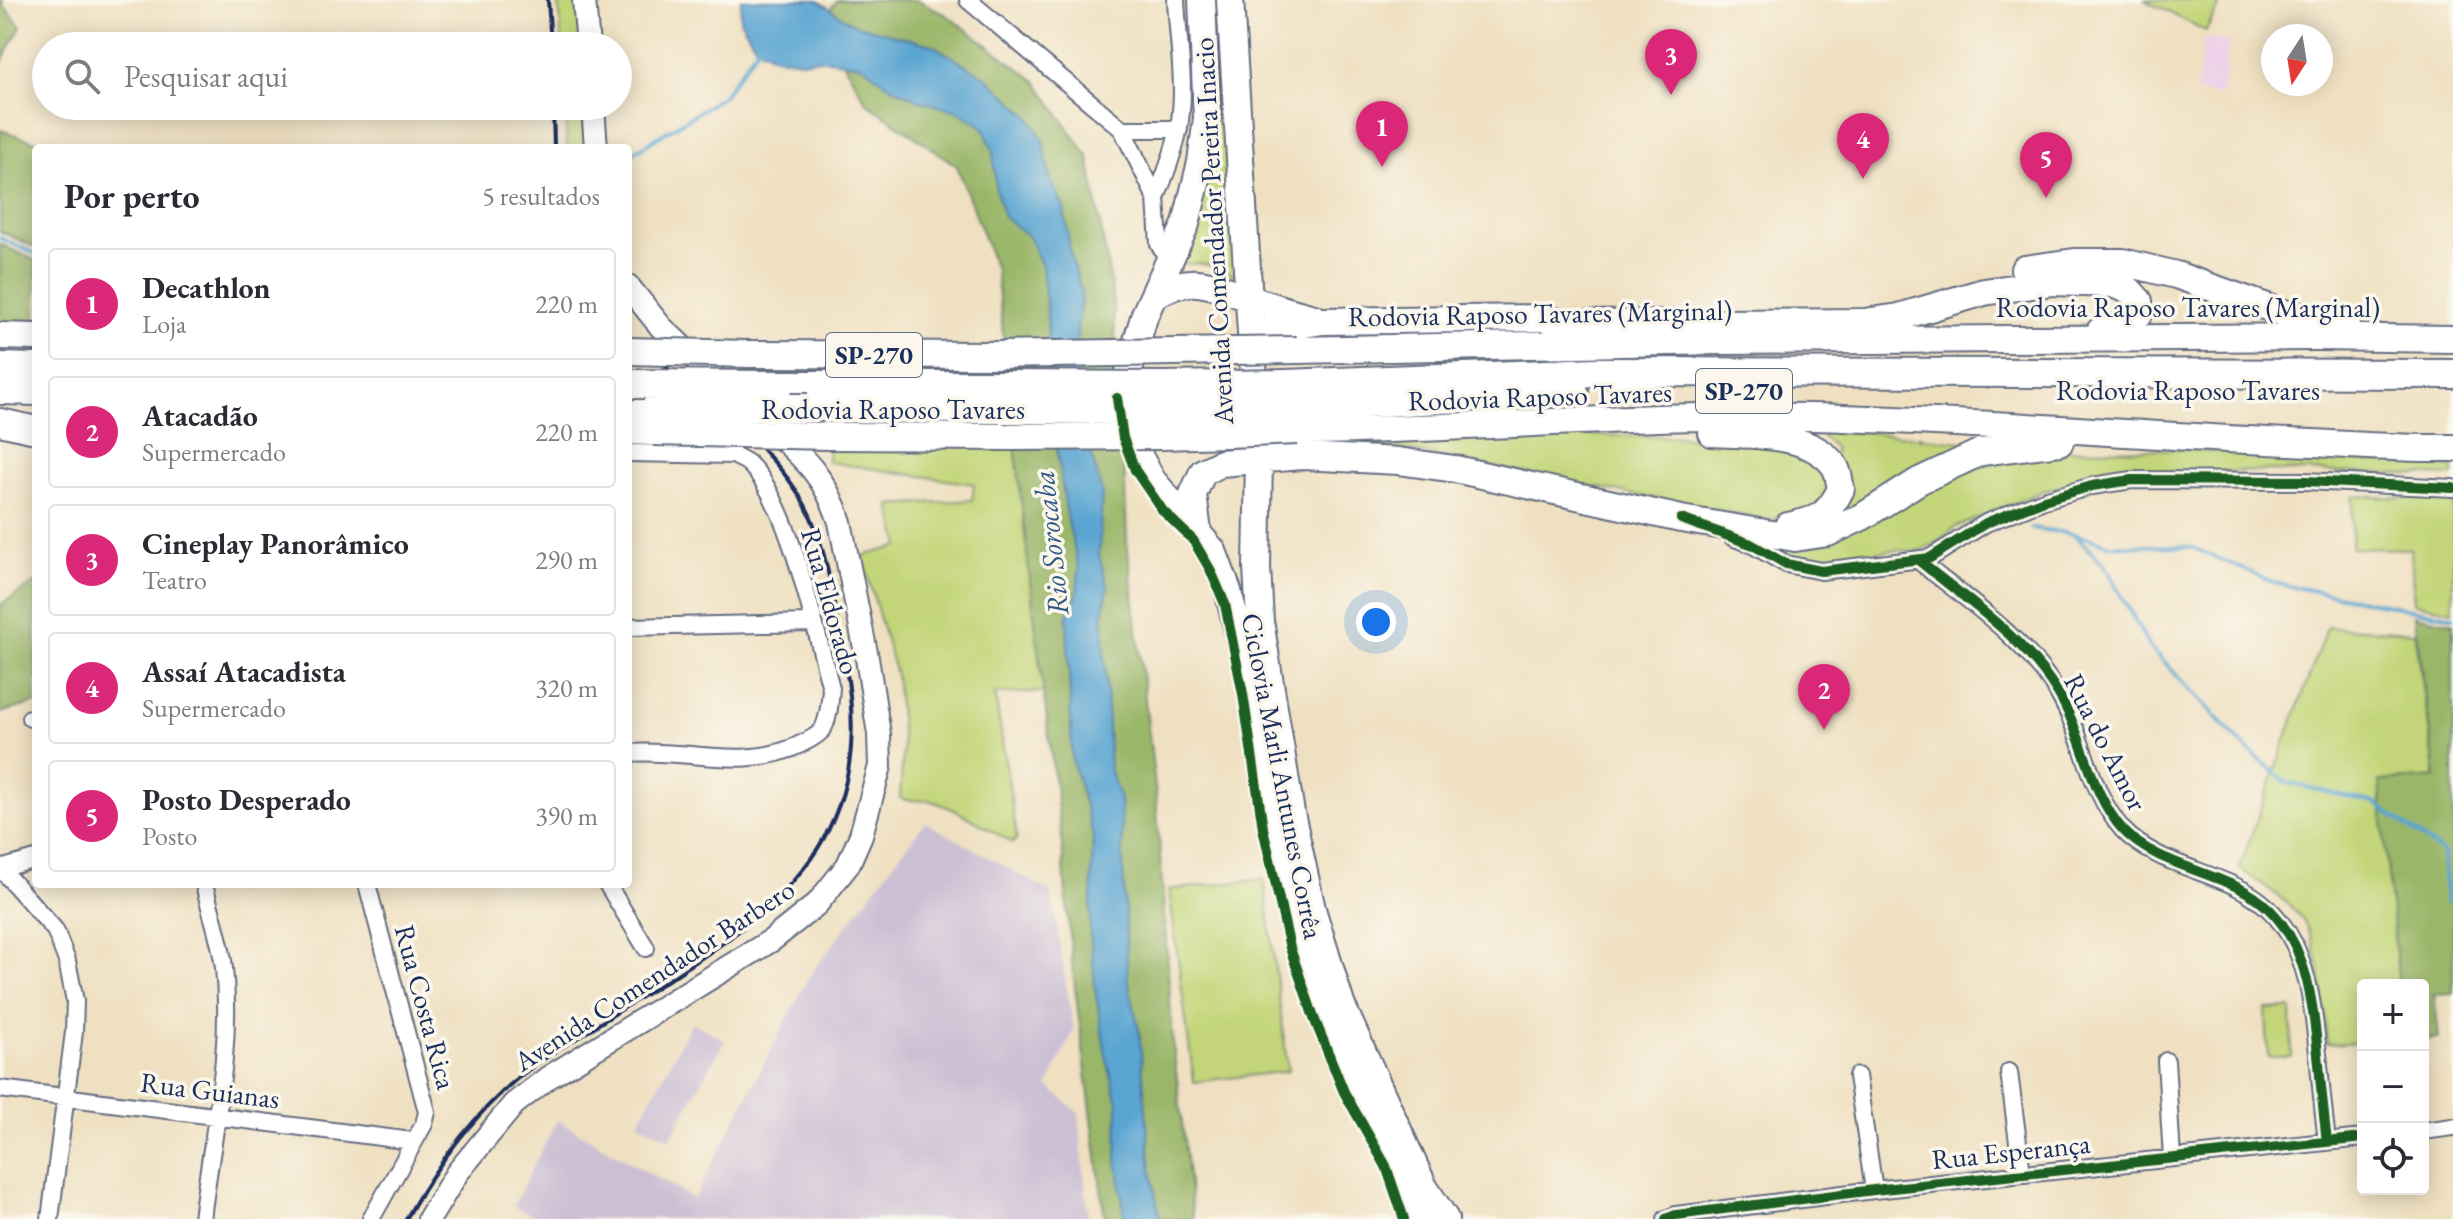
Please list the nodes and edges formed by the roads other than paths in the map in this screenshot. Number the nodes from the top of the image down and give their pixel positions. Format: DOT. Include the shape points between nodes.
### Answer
graph roads {
  1 [pos="584,0"];
  2 [pos="968,0"];
  3 [pos="1176,0"];
  4 [pos="1202,0"];
  5 [pos="1230,0"];
  6 [pos="587,32"];
  7 [pos="594,120"];
  8 [pos="1122,129"];
  9 [pos="1179,129"];
  10 [pos="596,144"];
  11 [pos="1156,198"];
  12 [pos="1245,218"];
  13 [pos="1170,263"];
  14 [pos="632,291"];
  15 [pos="1154,296"];
  16 [pos="1250,299"];
  17 [pos="1288,311"];
  18 [pos="1543,318"];
  19 [pos="1323,321"];
  20 [pos="0,336"];
  21 [pos="32,337"];
  22 [pos="2445,339"];
  23 [pos="1913,341"];
  24 [pos="1252,346"];
  25 [pos="632,351"];
  26 [pos="0,367"];
  27 [pos="32,368"];
  28 [pos="2453,374"];
  29 [pos="632,384"];
  30 [pos="0,390"];
  31 [pos="32,391"];
  32 [pos="2453,392"];
  33 [pos="1008,410"];
  34 [pos="641,419"];
  35 [pos="1293,420"];
  36 [pos="1548,420"];
  37 [pos="0,422"];
  38 [pos="32,429"];
  39 [pos="2200,438"];
  40 [pos="2453,448"];
  41 [pos="632,453"];
  42 [pos="1259,459"];
  43 [pos="1230,462"];
  44 [pos="2453,488"];
  45 [pos="1258,509"];
  46 [pos="1693,520"];
  47 [pos="1198,533"];
  48 [pos="1918,560"];
  49 [pos="812,623"];
  50 [pos="632,627"];
  51 [pos="632,753"];
  52 [pos="32,860"];
  53 [pos="1,869"];
  54 [pos="205,888"];
  55 [pos="368,888"];
  56 [pos="609,888"];
  57 [pos="646,948"];
  58 [pos="2166,1061"];
  59 [pos="2009,1072"];
  60 [pos="1857,1076"];
  61 [pos="0,1089"];
  62 [pos="66,1097"];
  63 [pos="217,1118"];
  64 [pos="2453,1127"];
  65 [pos="2429,1130"];
  66 [pos="2357,1139"];
  67 [pos="412,1141"];
  68 [pos="2327,1142"];
  69 [pos="2172,1158"];
  70 [pos="2022,1174"];
  71 [pos="1874,1190"];
  72 [pos="50,1219"];
  73 [pos="202,1219"];
  74 [pos="371,1219"];
  75 [pos="429,1219"];
  76 [pos="1422,1219"];
  77 [pos="1445,1219"];
  78 [pos="1666,1219"];
  1 -- 6 [label="main road"];
  2 -- 8 [label="street"];
  3 -- 9 [label="street"];
  4 -- 13 [label="highway" via="1207,118 1195,193"];
  5 -- 12 [label="highway, Avenida Comendador Pereira Inacio"];
  7 -- 10 [label="main road"];
  8 -- 9 [label="street"];
  8 -- 11 [label="street"];
  9 -- 11 [label="street"];
  11 -- 13 [label="street" via="1159,244"];
  12 -- 16 [label="highway, Avenida Comendador Pereira Inacio"];
  12 -- 17 [label="highway" via="1255,234 1265,285"];
  13 -- 15 [label="highway"];
  14 -- 75 [label="main road, Avenida Comendador Barbero" via="684,351 824,481 840,522 858,612 880,766 848,865 817,904 772,940 549,1077 514,1104 457,1173"];
  15 -- 16 [label="highway" via="1176,285 1202,283"];
  15 -- 47 [label="highway" via="1124,390 1128,426 1152,480"];
  16 -- 17 [label="highway"];
  16 -- 24 [label="highway, Avenida Comendador Pereira Inacio"];
  17 -- 19 [label="highway"];
  18 -- 19 [label="highway"];
  18 -- 22 [label="highway" via="1566,309 1852,308 1911,299 2011,270 2123,262 2284,313"];
  18 -- 23 [label="highway" via="1567,324 1864,322 1984,292 2053,282 2112,284 2139,301 2139,314 2130,324 2107,330"];
  19 -- 24 [label="highway" via="1271,329"];
  20 -- 21 [label="highway"];
  22 -- 23 [label="highway, Rodovia Raposo Tavares (Marginal) / SP-270"];
  23 -- 25 [label="highway, Rodovia Raposo Tavares (Marginal) / SP-270, bridge" via="998,355"];
  24 -- 42 [label="highway, Avenida Comendador Pereira Inacio"];
  26 -- 27 [label="highway"];
  28 -- 35 [label="highway, Rodovia Raposo Tavares / SP-270" via="1597,372"];
  29 -- 33 [label="highway, Rodovia Raposo Tavares / SP-270, bridge" via="779,385"];
  30 -- 31 [label="highway"];
  32 -- 35 [label="highway, Rodovia Raposo Tavares / SP-270" via="1595,391"];
  33 -- 34 [label="highway, Rodovia Raposo Tavares / SP-270, bridge" via="808,408"];
  33 -- 34 [label="highway, SP-270, bridge" via="828,436"];
  33 -- 35 [label="highway, Rodovia Raposo Tavares / SP-270, bridge" via="1162,410"];
  33 -- 35 [label="highway, Rodovia Raposo Tavares / SP-270, bridge" via="1162,436"];
  35 -- 36 [label="highway, SP-270" via="1402,430"];
  35 -- 42 [label="highway"];
  35 -- 45 [label="highway" via="1283,465 1265,486"];
  35 -- 46 [label="highway" via="1398,461"];
  36 -- 39 [label="highway, SP-270" via="1809,417"];
  36 -- 46 [label="highway" via="1794,440 1824,454 1836,468 1841,489 1832,509 1811,522 1783,527"];
  37 -- 38 [label="highway"];
  39 -- 40 [label="highway, SP-270"];
  39 -- 46 [label="highway" via="2044,442 1981,452 1828,533 1795,538"];
  41 -- 49 [label="street, Rua Eldorado" via="733,455 748,463 772,495"];
  42 -- 43 [label="highway"];
  42 -- 45 [label="highway, Avenida Comendador Pereira Inacio"];
  43 -- 45 [label="highway" via="1244,476"];
  43 -- 47 [label="highway" via="1203,472 1196,483"];
  44 -- 48 [label="street" via="2132,480 2044,500 1986,523 1938,555"];
  45 -- 77 [label="highway, Avenida Comendador Pereira Inacio" via="1260,621 1312,909 1341,1004 1424,1187"];
  46 -- 48 [label="street" via="1803,569"];
  47 -- 76 [label="highway" via="1213,551 1228,591 1293,915 1324,1019"];
  48 -- 68 [label="street, Rua do Amor" via="2023,649 2058,693 2106,806 2124,830 2145,847 2240,888 2272,910 2290,937 2313,1000"];
  49 -- 50 [label="street"];
  49 -- 51 [label="street, Rua Eldorado" via="831,688 822,730 805,743 745,760"];
  52 -- 53 [label="street"];
  53 -- 62 [label="street" via="55,930 67,961 75,1001"];
  54 -- 63 [label="street" via="223,965 227,1010"];
  55 -- 67 [label="street, Rua Costa Rica" via="427,1112"];
  56 -- 57 [label="street"];
  58 -- 69 [label="street"];
  59 -- 70 [label="street"];
  60 -- 71 [label="street"];
  61 -- 62 [label="street, Rua Guianas"];
  62 -- 63 [label="street, Rua Guianas"];
  62 -- 72 [label="street"];
  63 -- 67 [label="street, Rua Guianas"];
  63 -- 73 [label="street"];
  64 -- 65 [label="street"];
  66 -- 68 [label="street, Rua Esperança"];
  67 -- 74 [label="street, Rua Costa Rica"];
  68 -- 69 [label="street, Rua Esperança"];
  69 -- 70 [label="street, Rua Esperança"];
  70 -- 71 [label="street, Rua Esperança"];
  71 -- 78 [label="street, Rua Esperança"];
}
